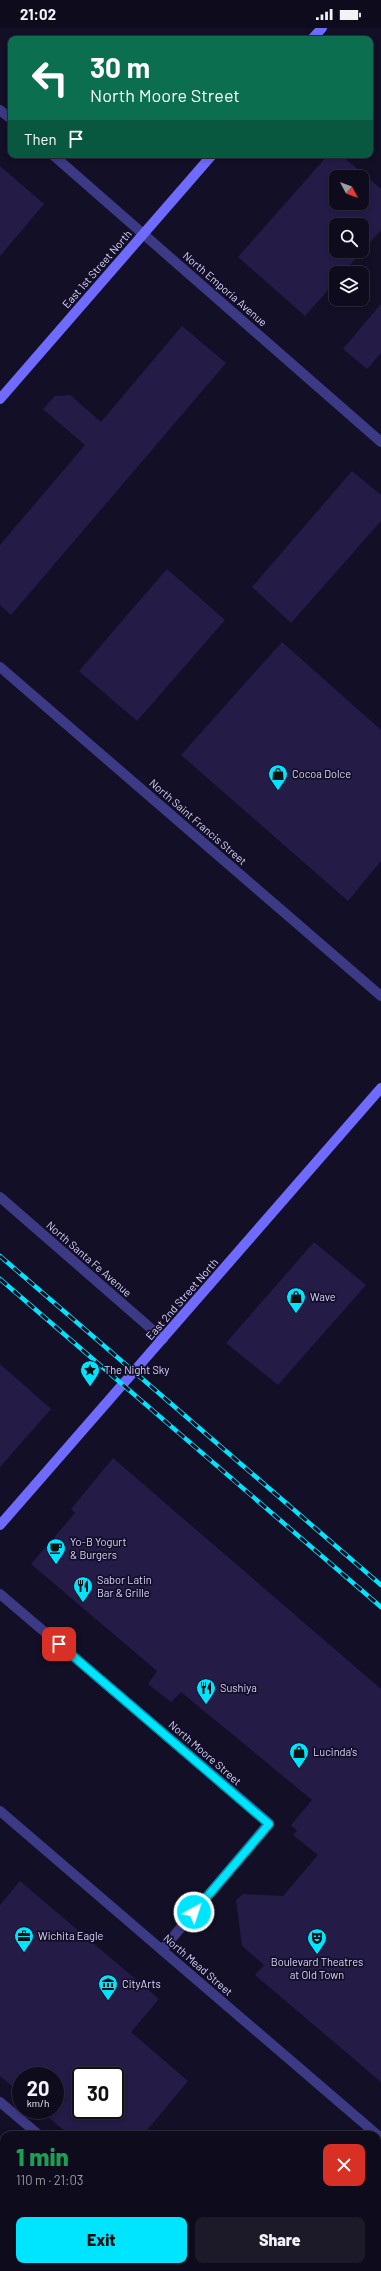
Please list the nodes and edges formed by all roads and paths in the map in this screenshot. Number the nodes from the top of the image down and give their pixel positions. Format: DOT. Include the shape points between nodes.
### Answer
graph roads {
  1 [pos="322,28"];
  2 [pos="315,36"];
  3 [pos="0,110"];
  4 [pos="8,117"];
  5 [pos="56,158"];
  6 [pos="209,158"];
  7 [pos="144,234"];
  8 [pos="0,399"];
  9 [pos="381,442"];
  10 [pos="0,667"];
  11 [pos="381,996"];
  12 [pos="381,1088"];
  13 [pos="0,1197"];
  14 [pos="163,1339"];
  15 [pos="0,1525"];
  16 [pos="0,1594"];
  17 [pos="0,1811"];
  18 [pos="162,1950"];
  19 [pos="0,2102"];
  20 [pos="34,2131"];
  21 [pos="373,2131"];
  1 -- 2 [label="street"];
  3 -- 4 [label="street"];
  5 -- 7 [label="street, North Emporia Avenue"];
  6 -- 7 [label="street, East 1st Street North"];
  7 -- 8 [label="street, East 1st Street North"];
  7 -- 9 [label="street, North Emporia Avenue"];
  10 -- 11 [label="street, North Saint Francis Street"];
  12 -- 14 [label="street, East 2nd Street North"];
  13 -- 14 [label="street, North Santa Fe Avenue"];
  14 -- 15 [label="street, East 2nd Street North"];
  16 -- 18 [label="street, North Moore Street" via="269,1824"];
  17 -- 18 [label="street, North Mead Street"];
  18 -- 21 [label="street, North Mead Street"];
  19 -- 20 [label="street"];
}
